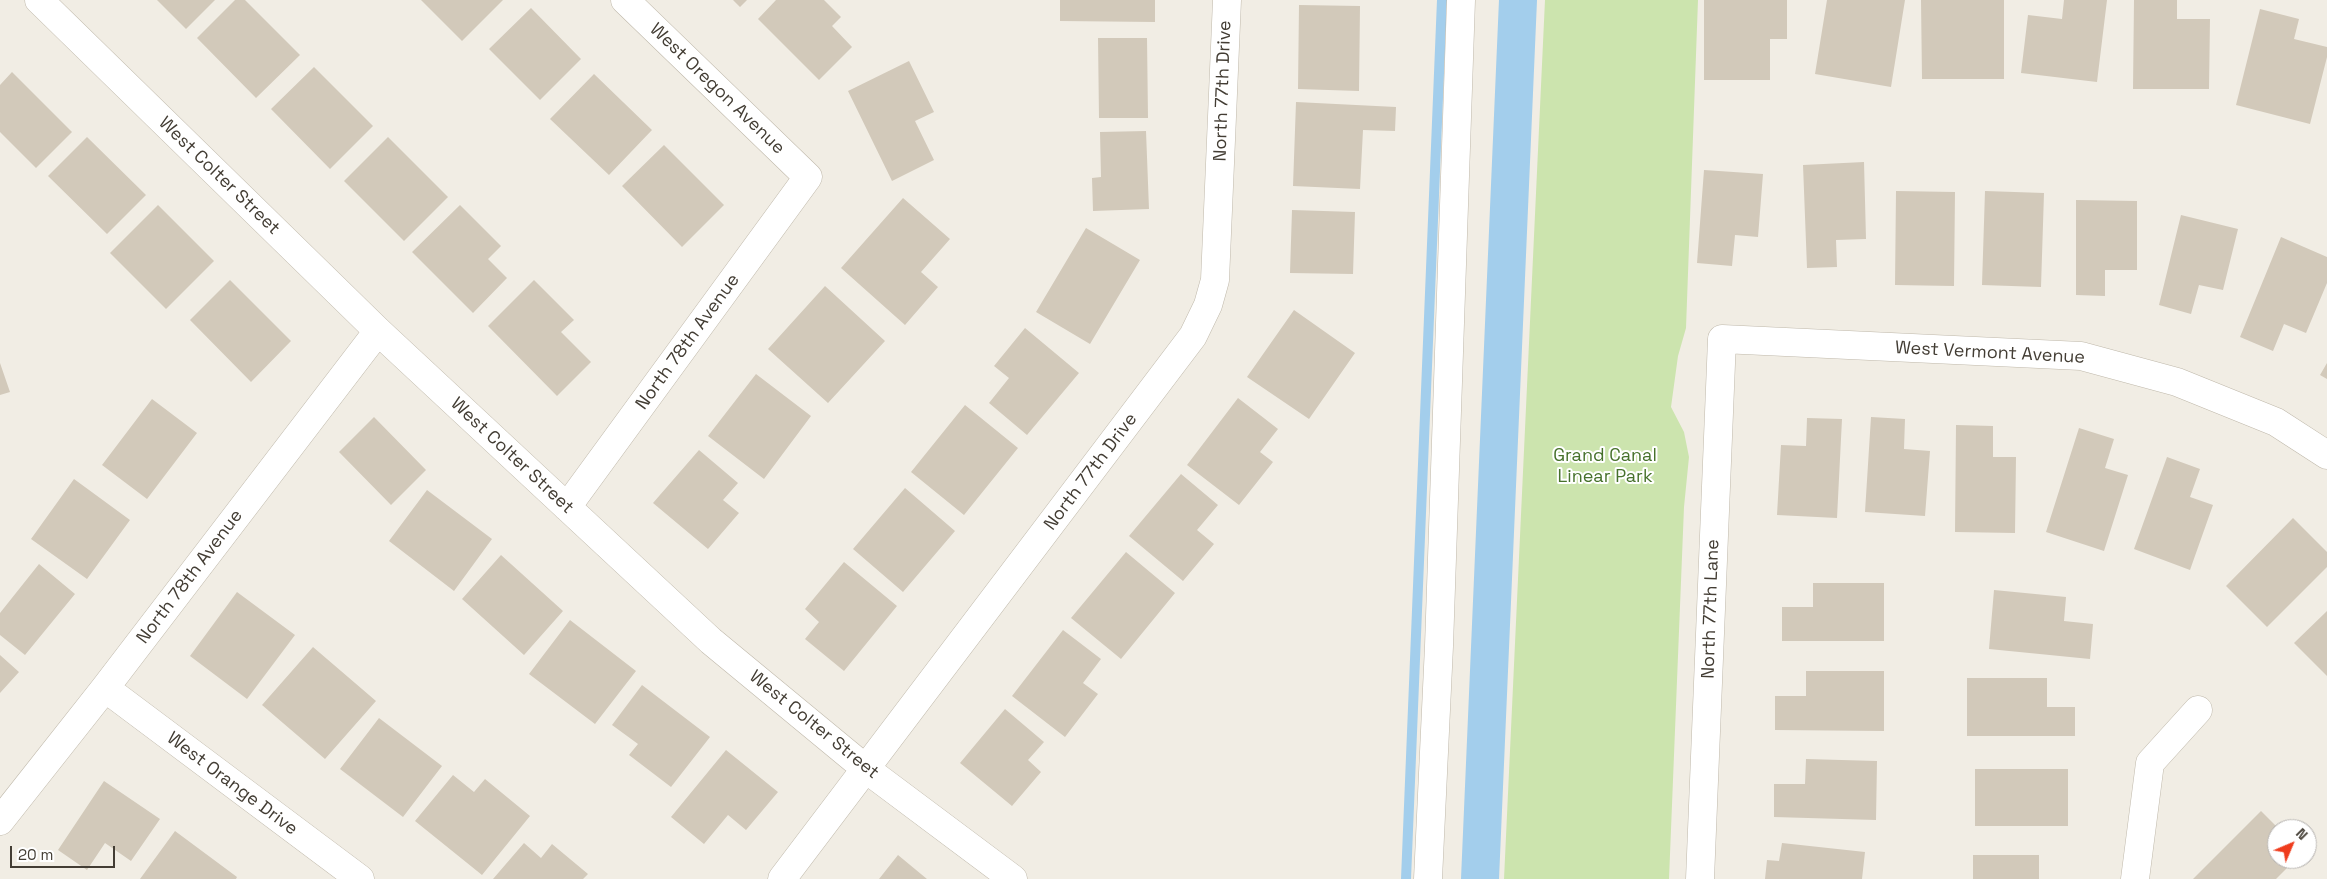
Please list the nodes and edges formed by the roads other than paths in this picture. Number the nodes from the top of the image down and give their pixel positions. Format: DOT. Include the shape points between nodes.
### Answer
graph roads {
  1 [pos="39,0"];
  2 [pos="625,0"];
  3 [pos="1226,0"];
  4 [pos="1461,0"];
  5 [pos="808,177"];
  6 [pos="378,331"];
  7 [pos="1722,339"];
  8 [pos="2327,455"];
  9 [pos="567,507"];
  10 [pos="105,688"];
  11 [pos="2198,710"];
  12 [pos="866,768"];
  13 [pos="0,821"];
  14 [pos="360,879"];
  15 [pos="782,879"];
  16 [pos="1013,879"];
  17 [pos="1428,879"];
  18 [pos="1700,879"];
  19 [pos="2135,879"];
  1 -- 6 [label="street, West Colter Street"];
  2 -- 5 [label="street, West Oregon Avenue"];
  3 -- 12 [label="street, North 77th Drive" via="1216,280 1205,313 1193,336"];
  4 -- 17 [label="street"];
  5 -- 9 [label="street, North 78th Avenue"];
  6 -- 9 [label="street, West Colter Street"];
  6 -- 10 [label="street, North 78th Avenue"];
  7 -- 8 [label="street, West Vermont Avenue" via="2081,356 2177,382 2276,422"];
  7 -- 18 [label="street, North 77th Lane"];
  9 -- 12 [label="street, West Colter Street" via="711,641"];
  10 -- 13 [label="street, North 78th Avenue"];
  10 -- 14 [label="street, West Orange Drive"];
  11 -- 19 [label="street" via="2150,763"];
  12 -- 15 [label="street, North 77th Drive"];
  12 -- 16 [label="street, West Colter Street"];
}
